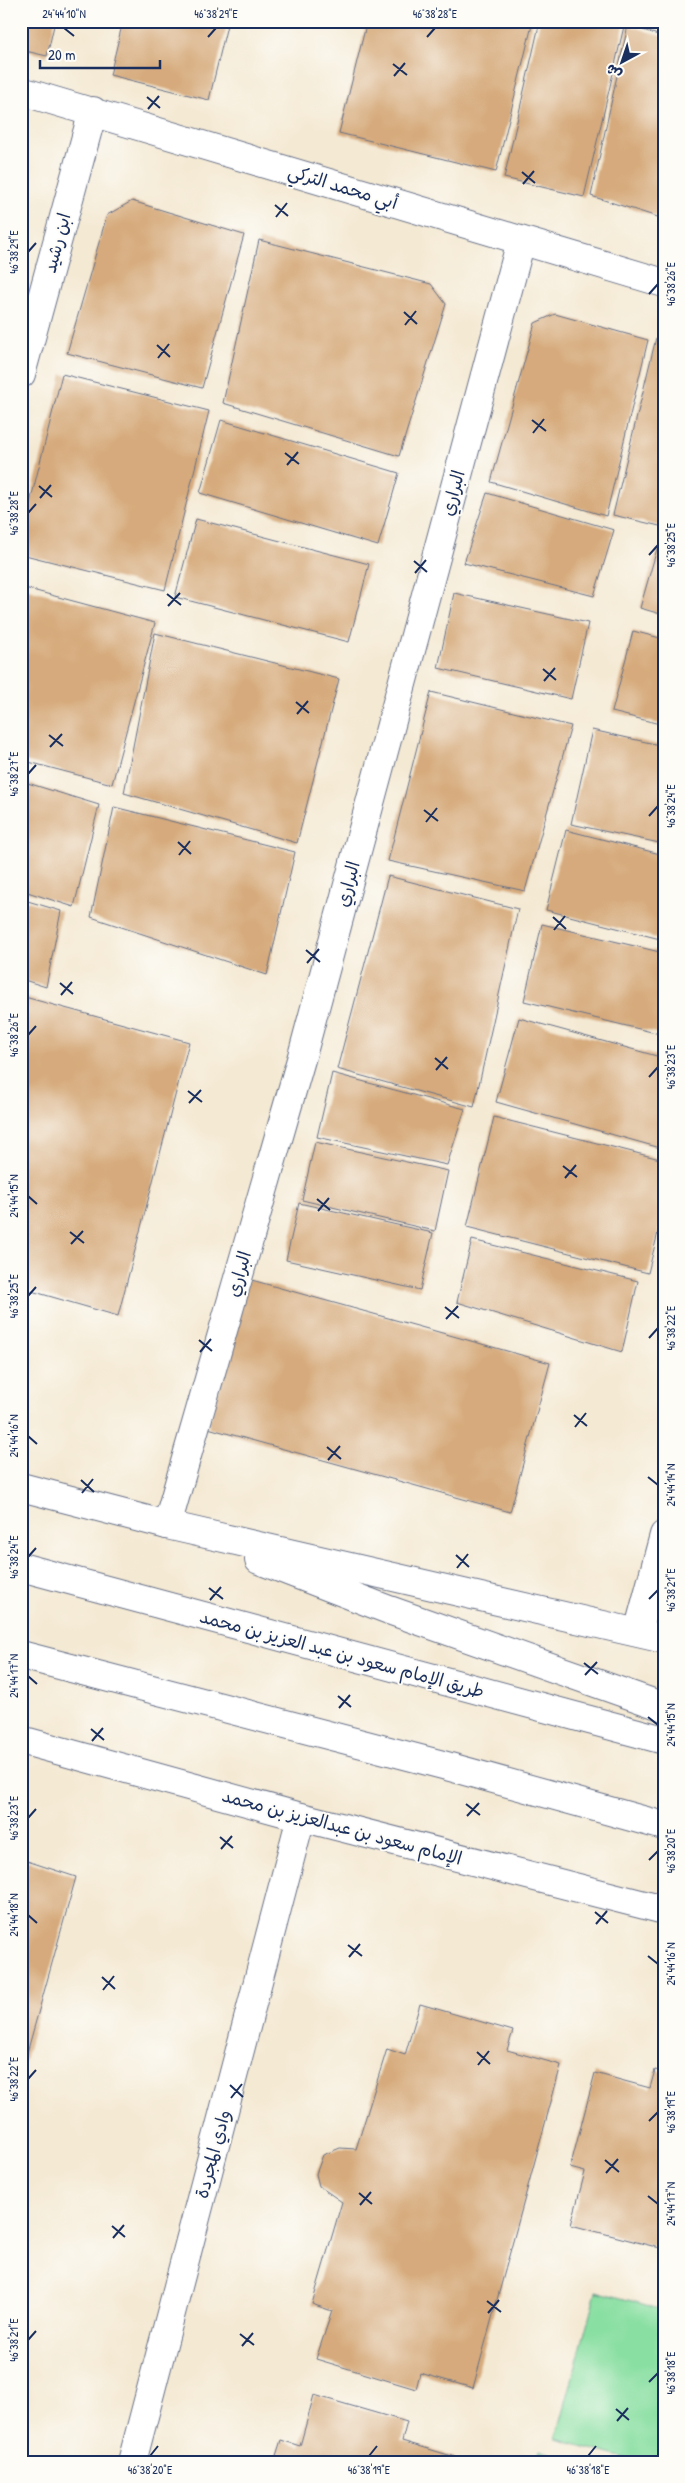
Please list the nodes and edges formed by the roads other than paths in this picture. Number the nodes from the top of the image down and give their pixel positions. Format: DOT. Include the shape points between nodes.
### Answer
graph roads {
  1 [pos="21,91"];
  2 [pos="93,111"];
  3 [pos="521,241"];
  4 [pos="664,283"];
  5 [pos="21,374"];
  6 [pos="21,1487"];
  7 [pos="166,1525"];
  8 [pos="664,1535"];
  9 [pos="21,1567"];
  10 [pos="651,1635"];
  11 [pos="21,1656"];
  12 [pos="664,1707"];
  13 [pos="21,1740"];
  14 [pos="664,1740"];
  15 [pos="301,1817"];
  16 [pos="664,1826"];
  17 [pos="664,1910"];
  18 [pos="132,2462"];
  1 -- 2 [label="main road, أبي محمد التركي"];
  2 -- 3 [label="main road, أبي محمد التركي"];
  2 -- 5 [label="main road, ابن رشيد"];
  3 -- 4 [label="main road, أبي محمد التركي"];
  3 -- 7 [label="main road, البراري" via="302,1056"];
  6 -- 7 [label="main road"];
  7 -- 10 [label="main road"];
  7 -- 12 [label="main road" via="389,1610"];
  8 -- 10 [label="main road"];
  9 -- 14 [label="main road, طريق الإمام سعود بن عبد العزيز بن محمد"];
  11 -- 16 [label="main road"];
  13 -- 15 [label="main road, الإمام سعود بن عبدالعزيز بن محمد"];
  15 -- 17 [label="main road, الإمام سعود بن عبدالعزيز بن محمد"];
  15 -- 18 [label="main road, وادي المجردة"];
}
